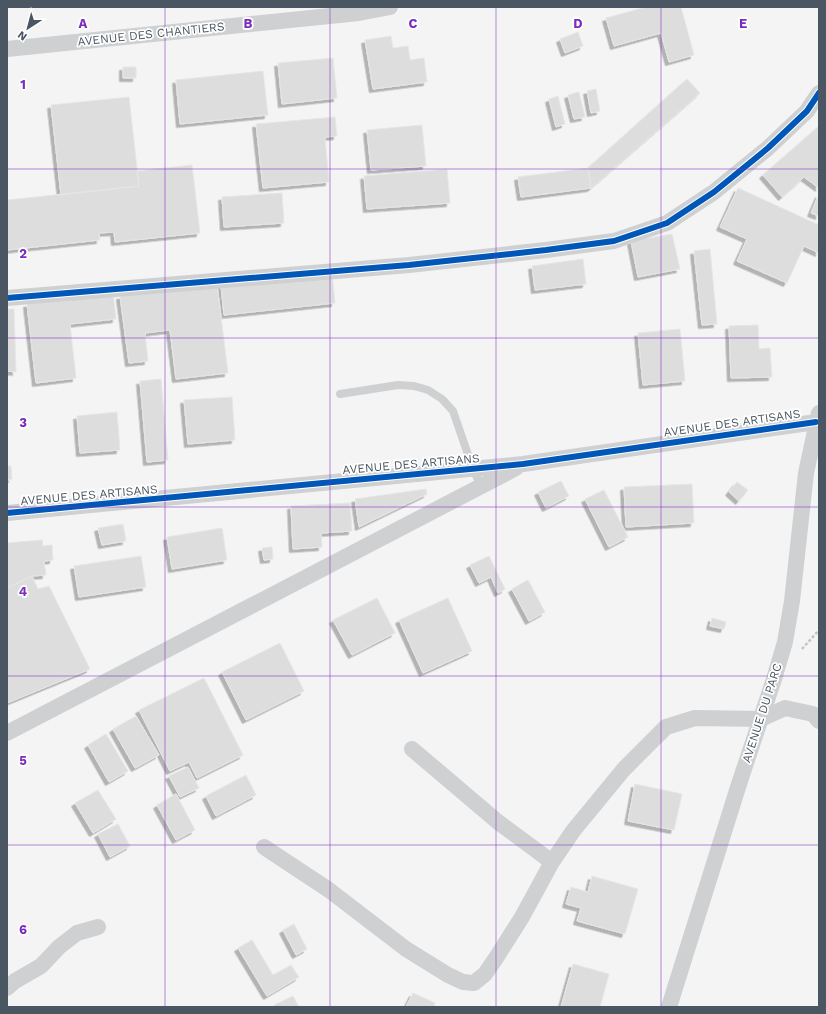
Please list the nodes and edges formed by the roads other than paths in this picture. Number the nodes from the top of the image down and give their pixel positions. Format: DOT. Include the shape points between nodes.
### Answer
graph roads {
  1 [pos="390,7"];
  2 [pos="7,48"];
  3 [pos="819,93"];
  4 [pos="7,298"];
  5 [pos="340,394"];
  6 [pos="817,417"];
  7 [pos="523,464"];
  8 [pos="473,469"];
  9 [pos="481,486"];
  10 [pos="7,513"];
  11 [pos="817,715"];
  12 [pos="761,719"];
  13 [pos="7,733"];
  14 [pos="412,749"];
  15 [pos="264,847"];
  16 [pos="552,862"];
  17 [pos="98,927"];
  18 [pos="7,988"];
  19 [pos="669,1007"];
  1 -- 2 [label="street, AVENUE DES CHANTIERS" via="359,13"];
  3 -- 4 [label="street" via="807,111 768,148 714,192 667,223 614,241 409,265"];
  5 -- 8 [label="lane" via="398,385 428,390 442,399 453,411"];
  6 -- 7 [label="street, AVENUE DES ARTISANS"];
  6 -- 12 [label="street, AVENUE DU PARC" via="806,473 785,642"];
  7 -- 8 [label="street, AVENUE DES ARTISANS"];
  7 -- 9 [label="street"];
  8 -- 9 [label="lane"];
  8 -- 10 [label="street, AVENUE DES ARTISANS"];
  9 -- 13 [label="street"];
  11 -- 12 [label="street" via="785,708"];
  12 -- 16 [label="street" via="695,718 666,727 624,770 573,831"];
  12 -- 19 [label="street, AVENUE DU PARC" via="738,784"];
  14 -- 16 [label="street" via="498,822"];
  15 -- 16 [label="street" via="341,898 406,949 448,975 463,982 474,983 485,974 522,917"];
  17 -- 18 [label="street" via="77,933 41,966"];
}
